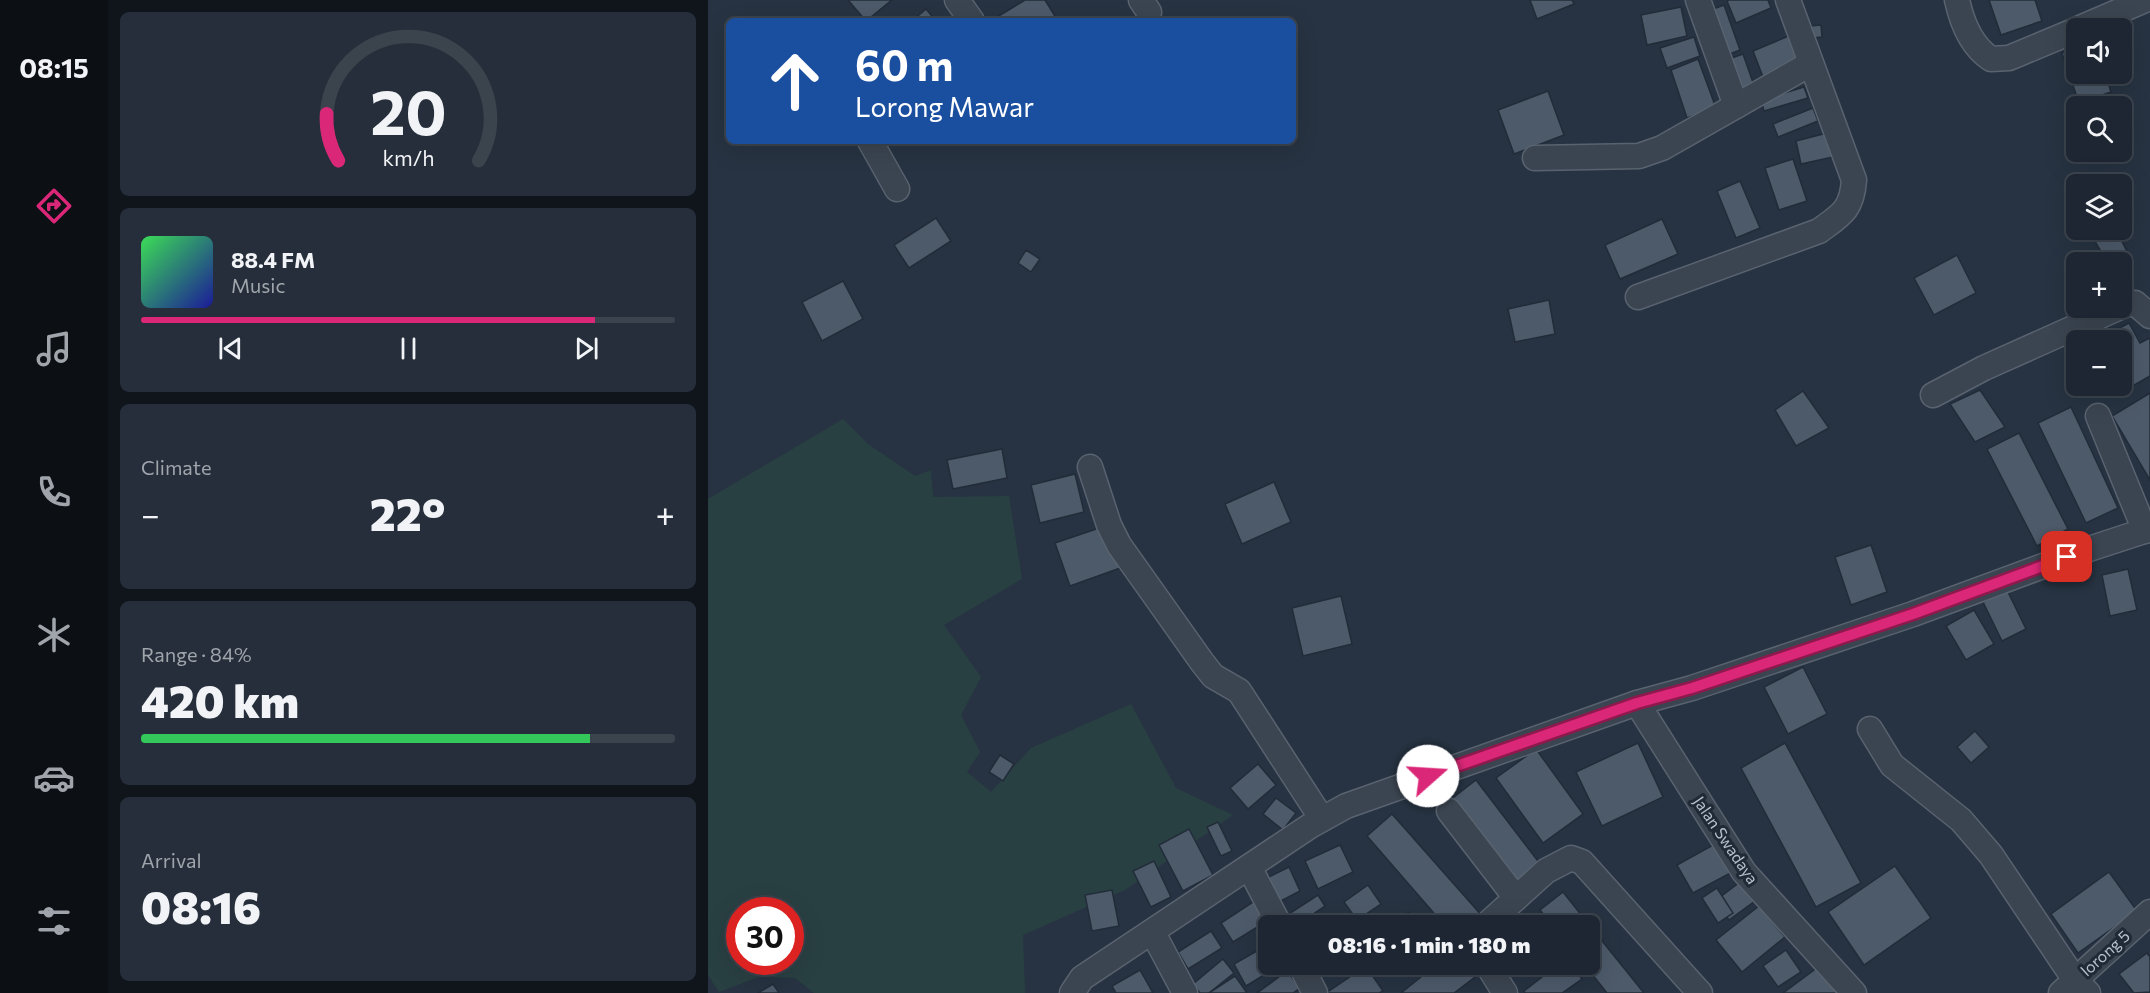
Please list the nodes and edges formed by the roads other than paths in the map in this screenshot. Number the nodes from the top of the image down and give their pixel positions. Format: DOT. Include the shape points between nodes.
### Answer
graph roads {
  1 [pos="957,0"];
  2 [pos="1698,0"];
  3 [pos="1788,0"];
  4 [pos="1957,0"];
  5 [pos="2145,0"];
  6 [pos="970,18"];
  7 [pos="2103,18"];
  8 [pos="2066,34"];
  9 [pos="1810,64"];
  10 [pos="1736,106"];
  11 [pos="872,144"];
  12 [pos="1535,158"];
  13 [pos="897,189"];
  14 [pos="1638,297"];
  15 [pos="2132,304"];
  16 [pos="2150,316"];
  17 [pos="2095,318"];
  18 [pos="1933,395"];
  19 [pos="2098,416"];
  20 [pos="1090,467"];
  21 [pos="2148,530"];
  22 [pos="1637,703"];
  23 [pos="1870,729"];
  24 [pos="1449,811"];
  25 [pos="1323,819"];
  26 [pos="1249,867"];
  27 [pos="1516,898"];
  28 [pos="2150,912"];
  29 [pos="1274,915"];
  30 [pos="1497,915"];
  31 [pos="1153,933"];
  32 [pos="1306,975"];
  33 [pos="1493,975"];
  34 [pos="2074,989"];
  35 [pos="1502,992"];
  36 [pos="1072,993"];
  37 [pos="1185,993"];
  38 [pos="1315,993"];
  39 [pos="1700,993"];
  40 [pos="1854,993"];
  1 -- 6 [label="street"];
  2 -- 10 [label="street"];
  3 -- 9 [label="street"];
  4 -- 8 [label="street" via="1975,47 1991,59 2009,58"];
  5 -- 7 [label="street"];
  9 -- 10 [label="street"];
  9 -- 14 [label="street" via="1854,180 1853,197 1844,213 1819,231"];
  10 -- 12 [label="street" via="1662,148 1639,156"];
  11 -- 13 [label="street"];
  15 -- 16 [label="street"];
  17 -- 18 [label="street"];
  19 -- 21 [label="street"];
  20 -- 25 [label="street" via="1108,525 1119,545 1213,676 1239,692"];
  21 -- 22 [label="street" via="1892,621"];
  22 -- 25 [label="street" via="1386,791"];
  22 -- 40 [label="street, Jalan Swadaya" via="1744,872"];
  23 -- 34 [label="street" via="1892,765 1961,820 1991,855"];
  24 -- 27 [label="street"];
  25 -- 26 [label="street"];
  26 -- 29 [label="street"];
  26 -- 31 [label="street"];
  27 -- 30 [label="street"];
  27 -- 39 [label="street" via="1558,864 1571,858 1582,862"];
  28 -- 34 [label="street, lorong 5"];
  31 -- 36 [label="street" via="1082,978"];
  31 -- 37 [label="street"];
  32 -- 38 [label="street"];
  33 -- 35 [label="street"];
}
